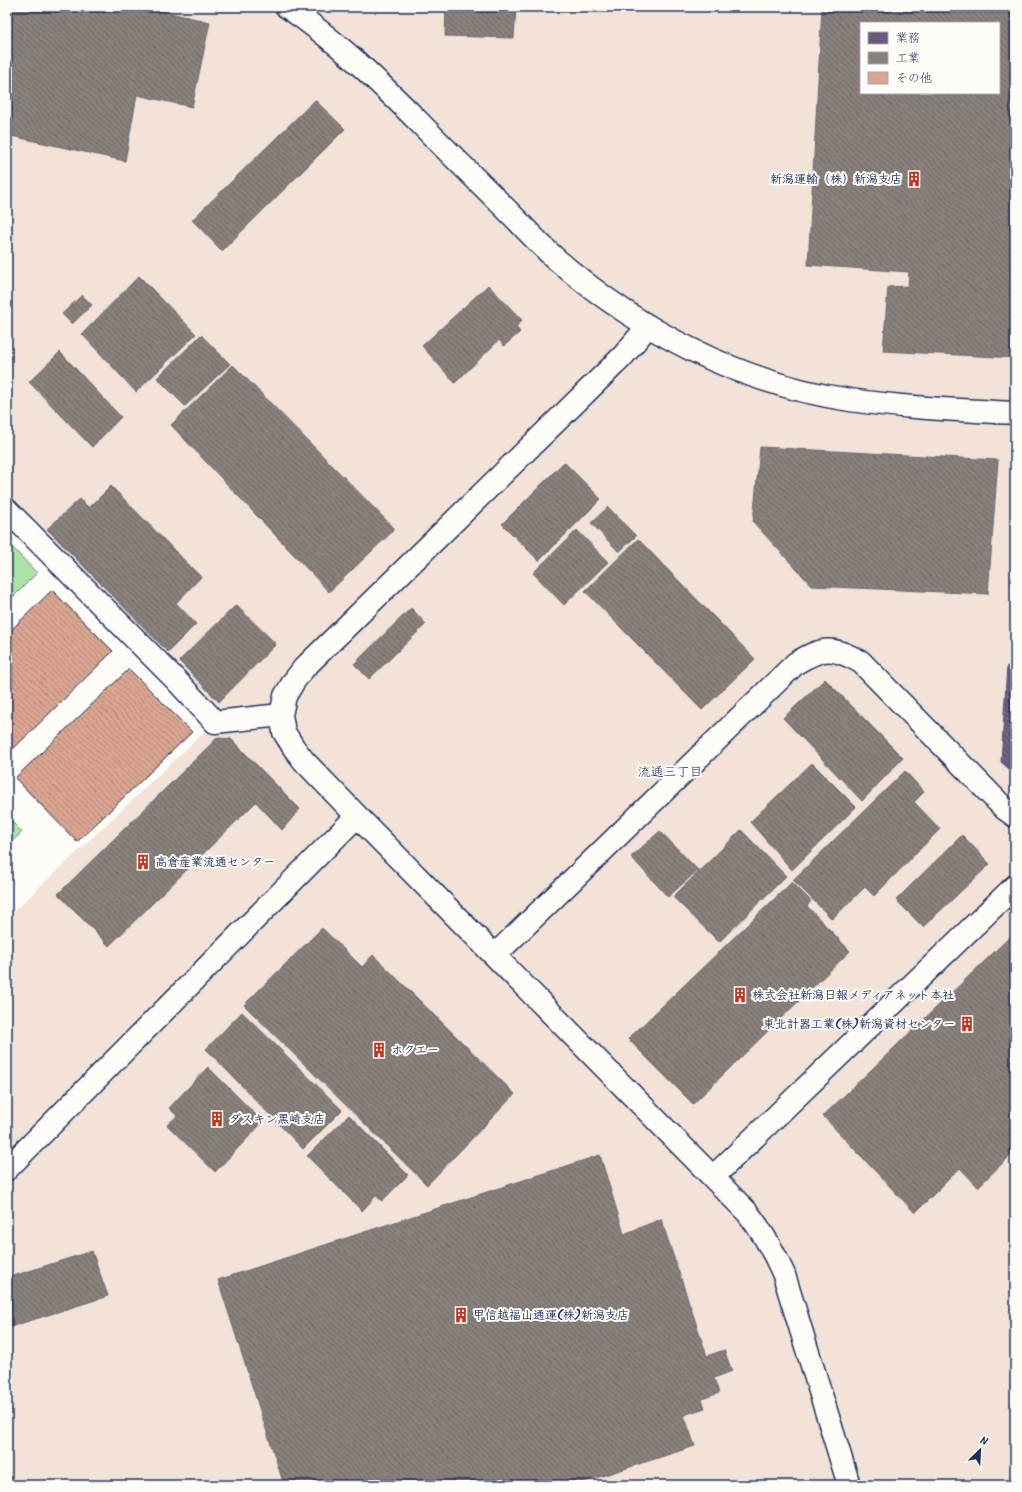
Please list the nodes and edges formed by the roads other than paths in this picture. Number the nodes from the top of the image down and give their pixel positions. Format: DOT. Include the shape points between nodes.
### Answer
graph roads {
  1 [pos="287,7"];
  2 [pos="648,326"];
  3 [pos="1015,413"];
  4 [pos="7,510"];
  5 [pos="281,715"];
  6 [pos="357,816"];
  7 [pos="1015,816"];
  8 [pos="1015,886"];
  9 [pos="495,955"];
  10 [pos="7,1169"];
  11 [pos="713,1177"];
  12 [pos="849,1485"];
  1 -- 2 [label="street" via="352,57 556,259 603,296"];
  2 -- 3 [label="street" via="693,351 740,371 795,388 849,399 908,406"];
  2 -- 5 [label="street" via="617,362 304,668 285,696"];
  4 -- 5 [label="street" via="215,722"];
  5 -- 6 [label="street" via="284,732 294,748"];
  6 -- 9 [label="street"];
  6 -- 10 [label="street"];
  7 -- 9 [label="street" via="1005,809 861,662 845,653 829,650 812,654 796,663"];
  8 -- 11 [label="street"];
  9 -- 11 [label="street"];
  11 -- 12 [label="street" via="747,1212 774,1251"];
}
